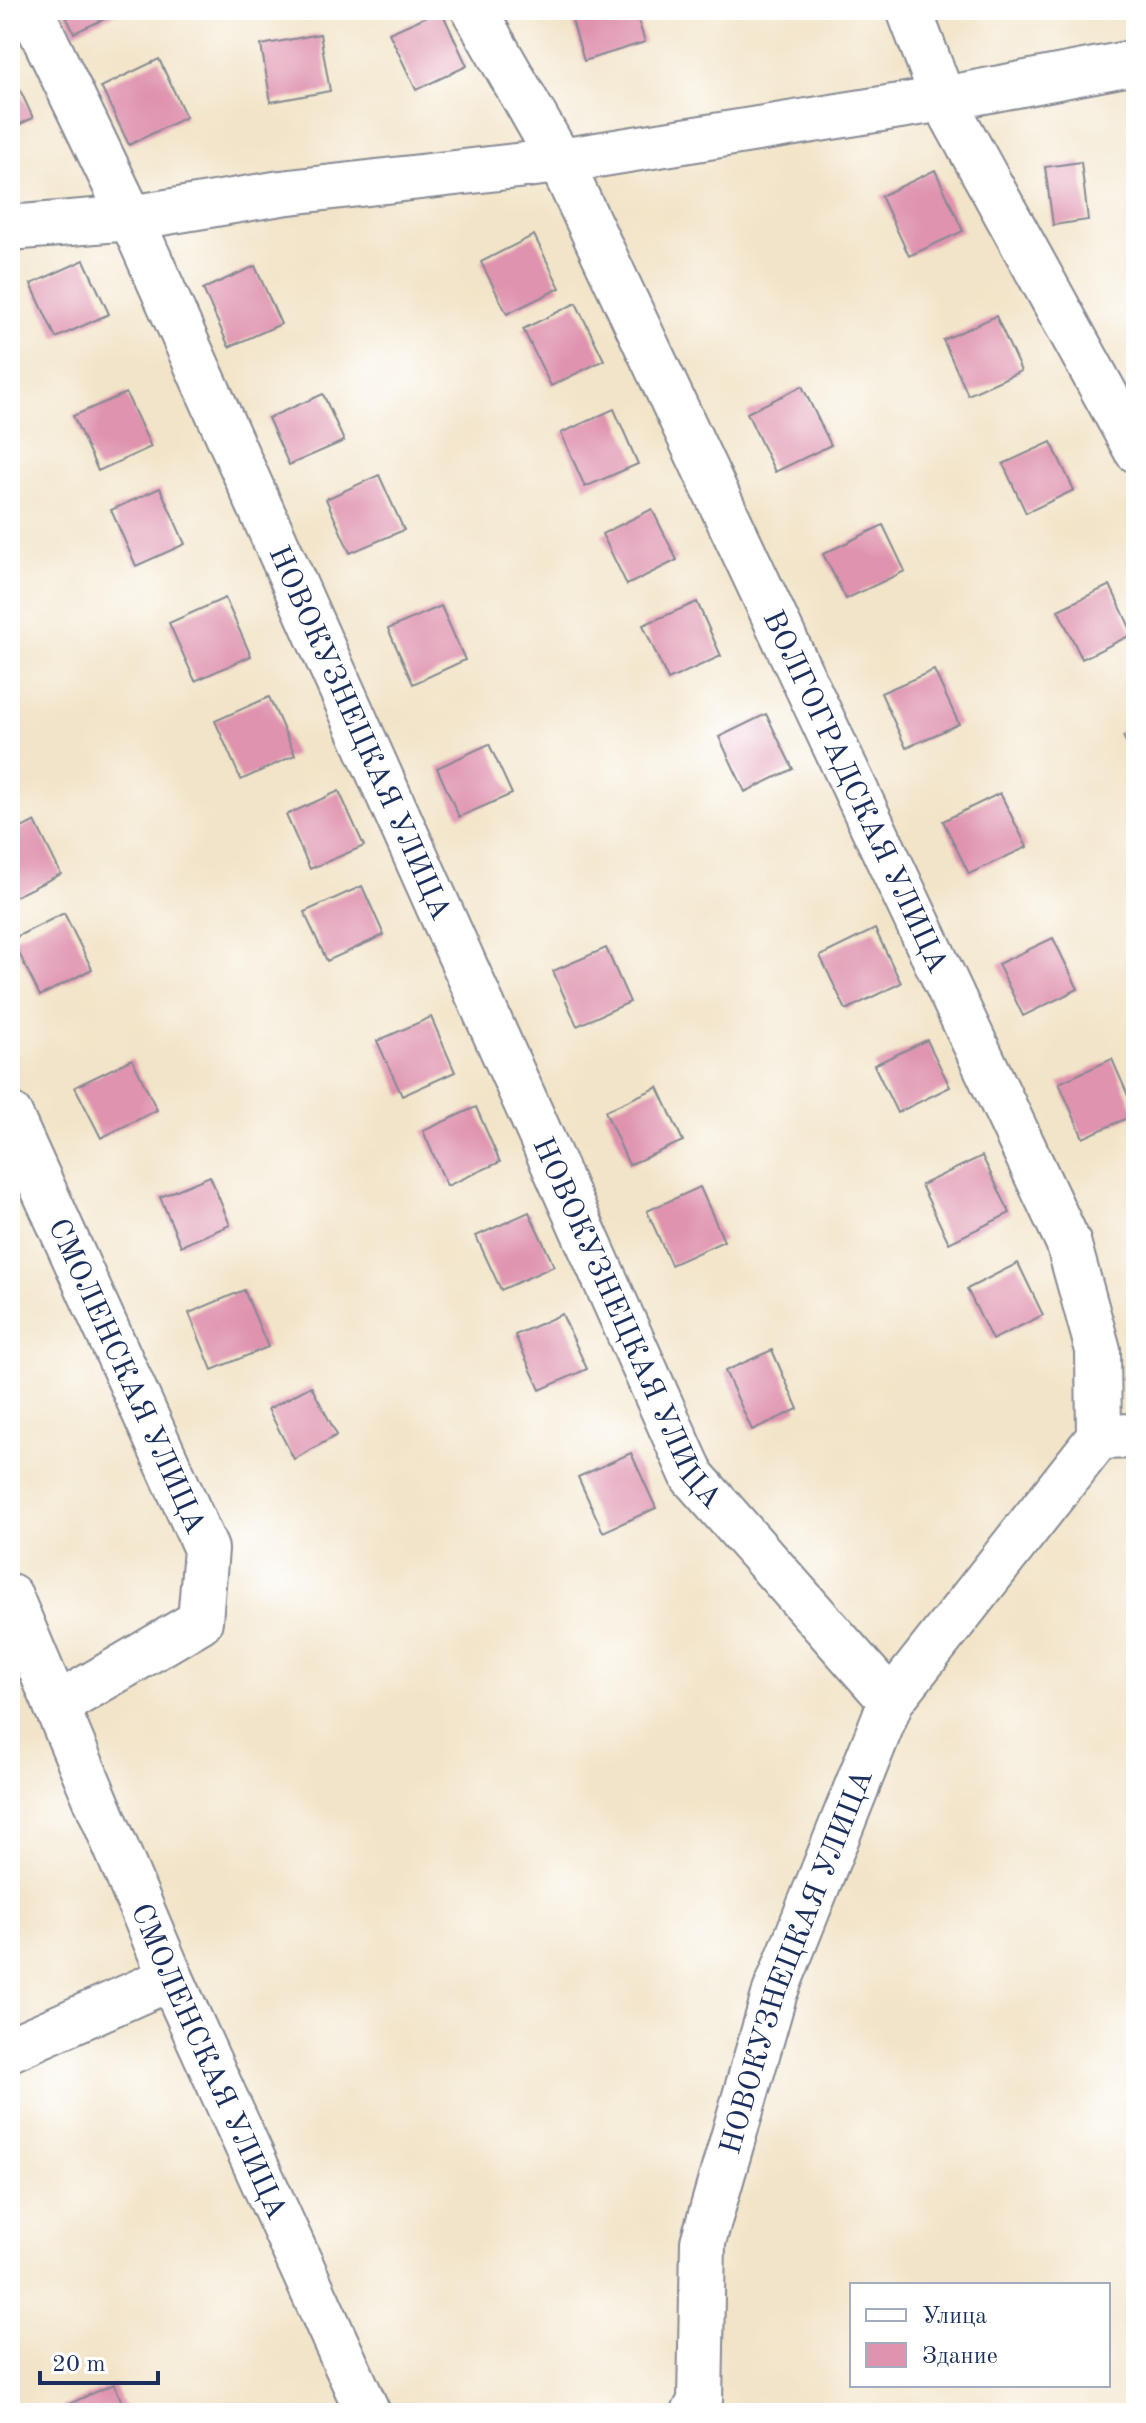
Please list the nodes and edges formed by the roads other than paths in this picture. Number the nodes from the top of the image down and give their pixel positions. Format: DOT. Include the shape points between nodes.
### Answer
graph roads {
  1 [pos="31,10"];
  2 [pos="474,10"];
  3 [pos="909,10"];
  4 [pos="1136,62"];
  5 [pos="943,99"];
  6 [pos="560,161"];
  7 [pos="131,218"];
  8 [pos="10,228"];
  9 [pos="1136,450"];
  10 [pos="10,1115"];
  11 [pos="1117,1436"];
  12 [pos="10,1596"];
  13 [pos="891,1701"];
  14 [pos="56,1706"];
  15 [pos="171,1978"];
  16 [pos="10,2049"];
  17 [pos="368,2413"];
  18 [pos="694,2413"];
  1 -- 7 [label="street, НОВОКУЗНЕЦКАЯ УЛИЦА"];
  2 -- 6 [label="street, ВОЛГОГРАДСКАЯ УЛИЦА"];
  3 -- 5 [label="street"];
  4 -- 5 [label="street"];
  5 -- 6 [label="street"];
  5 -- 9 [label="street"];
  6 -- 7 [label="street" via="281,193"];
  6 -- 11 [label="street, ВОЛГОГРАДСКАЯ УЛИЦА" via="1068,1242"];
  7 -- 8 [label="street"];
  7 -- 13 [label="street, НОВОКУЗНЕЦКАЯ УЛИЦА" via="693,1477"];
  10 -- 14 [label="street, СМОЛЕНСКАЯ УЛИЦА" via="206,1549 200,1621"];
  11 -- 13 [label="street"];
  12 -- 14 [label="street, СМОЛЕНСКАЯ УЛИЦА"];
  13 -- 18 [label="street, НОВОКУЗНЕЦКАЯ УЛИЦА" via="775,1992 703,2242 700,2401"];
  14 -- 15 [label="street, СМОЛЕНСКАЯ УЛИЦА"];
  15 -- 16 [label="street"];
  15 -- 17 [label="street, СМОЛЕНСКАЯ УЛИЦА"];
}
